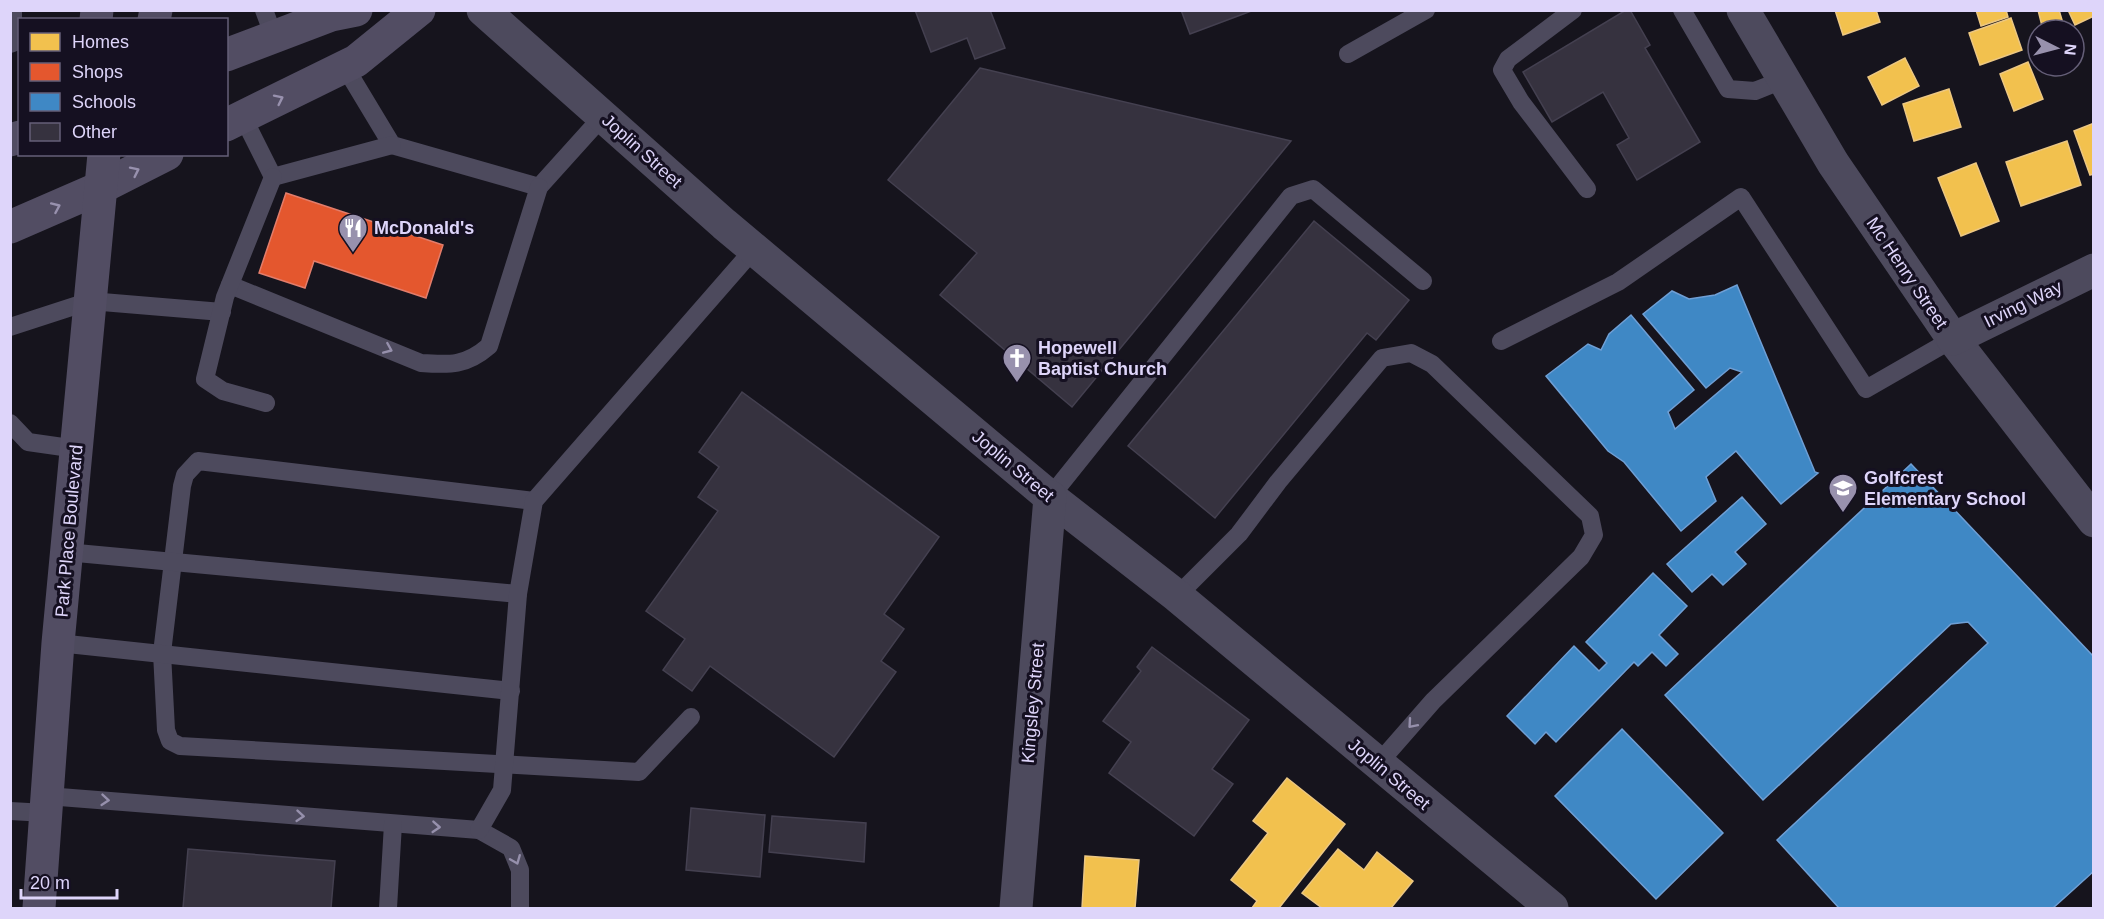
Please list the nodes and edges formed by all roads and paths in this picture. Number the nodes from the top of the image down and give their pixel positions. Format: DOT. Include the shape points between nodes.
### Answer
graph roads {
  1 [pos="13,10"];
  2 [pos="356,10"];
  3 [pos="419,10"];
  4 [pos="483,10"];
  5 [pos="1426,10"];
  6 [pos="1573,10"];
  7 [pos="1682,10"];
  8 [pos="1743,10"];
  9 [pos="269,24"];
  10 [pos="10,44"];
  11 [pos="228,54"];
  12 [pos="1348,54"];
  13 [pos="345,67"];
  14 [pos="1784,80"];
  15 [pos="603,116"];
  16 [pos="235,121"];
  17 [pos="392,145"];
  18 [pos="104,156"];
  19 [pos="163,156"];
  20 [pos="273,177"];
  21 [pos="102,187"];
  22 [pos="539,187"];
  23 [pos="1587,189"];
  24 [pos="10,227"];
  25 [pos="754,249"];
  26 [pos="2094,270"];
  27 [pos="1423,281"];
  28 [pos="230,285"];
  29 [pos="90,302"];
  30 [pos="222,312"];
  31 [pos="10,327"];
  32 [pos="1953,339"];
  33 [pos="1501,341"];
  34 [pos="266,403"];
  35 [pos="10,423"];
  36 [pos="76,449"];
  37 [pos="1050,497"];
  38 [pos="534,501"];
  39 [pos="2094,521"];
  40 [pos="66,552"];
  41 [pos="171,560"];
  42 [pos="518,594"];
  43 [pos="1177,596"];
  44 [pos="58,643"];
  45 [pos="162,653"];
  46 [pos="511,692"];
  47 [pos="691,717"];
  48 [pos="1377,765"];
  49 [pos="504,766"];
  50 [pos="46,804"];
  51 [pos="10,811"];
  52 [pos="393,824"];
  53 [pos="479,830"];
  54 [pos="39,909"];
  55 [pos="388,909"];
  56 [pos="520,909"];
  57 [pos="1016,909"];
  58 [pos="1552,909"];
  1 -- 10 [label="lane"];
  2 -- 9 [label="main road"];
  3 -- 13 [label="main road"];
  4 -- 15 [label="street, Joplin Street"];
  5 -- 12 [label="lane"];
  6 -- 23 [label="lane" via="1508,59 1502,70 1521,102"];
  7 -- 14 [label="lane" via="1728,89 1755,91"];
  8 -- 14 [label="street, Mc Henry Street"];
  9 -- 11 [label="main road"];
  16 -- 13 [label="main road, one-way"];
  13 -- 17 [label="lane"];
  14 -- 32 [label="street, Mc Henry Street" via="1833,164"];
  15 -- 22 [label="lane"];
  15 -- 25 [label="street, Joplin Street"];
  16 -- 20 [label="lane"];
  17 -- 20 [label="lane"];
  17 -- 22 [label="lane"];
  18 -- 21 [label="main road, Park Place Boulevard"];
  21 -- 19 [label="main road, one-way"];
  20 -- 28 [label="lane"];
  24 -- 21 [label="main road, one-way"];
  21 -- 29 [label="main road, Park Place Boulevard"];
  28 -- 22 [label="lane, one-way" via="421,363 449,365 475,359 489,346"];
  25 -- 37 [label="street, Joplin Street"];
  25 -- 38 [label="lane"];
  26 -- 32 [label="street, Irving Way"];
  27 -- 37 [label="lane" via="1313,189 1291,195"];
  28 -- 30 [label="lane"];
  29 -- 30 [label="lane"];
  29 -- 31 [label="lane"];
  29 -- 36 [label="main road, Park Place Boulevard"];
  30 -- 34 [label="lane" via="205,379 223,391"];
  32 -- 33 [label="lane" via="1866,389 1741,197 1617,282"];
  32 -- 39 [label="street, Mc Henry Street"];
  35 -- 36 [label="lane" via="28,442"];
  36 -- 40 [label="main road, Park Place Boulevard"];
  37 -- 43 [label="street, Joplin Street"];
  37 -- 57 [label="street, Kingsley Street"];
  38 -- 41 [label="lane" via="198,461 185,475"];
  38 -- 42 [label="lane"];
  40 -- 41 [label="lane"];
  40 -- 44 [label="main road, Park Place Boulevard"];
  41 -- 42 [label="lane"];
  41 -- 45 [label="lane"];
  42 -- 46 [label="lane"];
  43 -- 48 [label="street, Joplin Street"];
  43 -- 48 [label="lane, one-way" via="1239,534 1382,357 1412,353 1432,364 1590,516 1594,535 1581,557 1449,686"];
  44 -- 45 [label="lane"];
  44 -- 50 [label="main road, Park Place Boulevard"];
  45 -- 46 [label="lane"];
  45 -- 49 [label="lane" via="165,730 170,741 180,746"];
  46 -- 49 [label="lane"];
  47 -- 49 [label="lane" via="639,772"];
  48 -- 58 [label="street, Joplin Street"];
  49 -- 53 [label="lane" via="502,790"];
  50 -- 51 [label="lane"];
  50 -- 52 [label="lane, one-way"];
  50 -- 54 [label="main road, Park Place Boulevard"];
  52 -- 53 [label="lane, one-way"];
  52 -- 55 [label="lane"];
  53 -- 56 [label="lane, one-way" via="511,848 520,870"];
}
